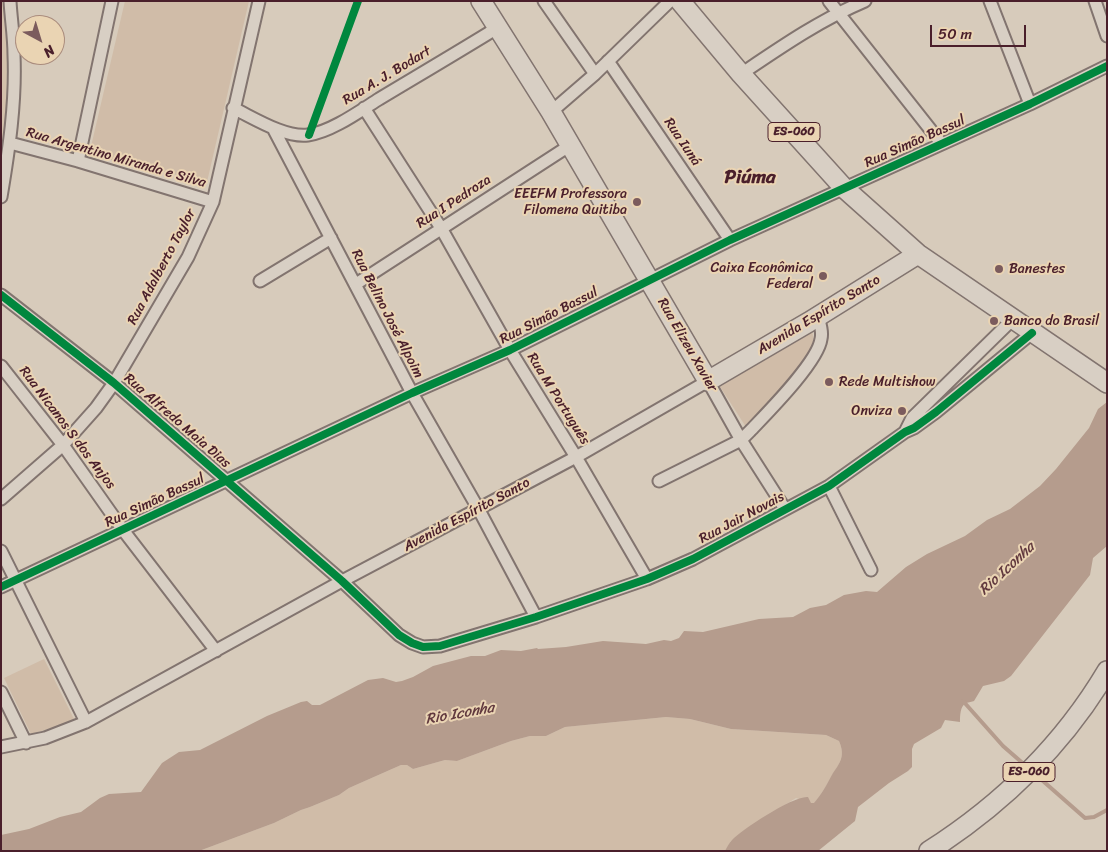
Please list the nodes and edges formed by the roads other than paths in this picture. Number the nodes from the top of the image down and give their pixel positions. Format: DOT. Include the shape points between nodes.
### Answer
graph roads {
  1 [pos="10,1"];
  2 [pos="112,1"];
  3 [pos="259,1"];
  4 [pos="481,1"];
  5 [pos="544,1"];
  6 [pos="670,1"];
  7 [pos="680,1"];
  8 [pos="829,1"];
  9 [pos="865,1"];
  10 [pos="990,1"];
  11 [pos="1095,1"];
  12 [pos="838,12"];
  13 [pos="497,28"];
  14 [pos="1107,36"];
  15 [pos="608,61"];
  16 [pos="1107,66"];
  17 [pos="595,74"];
  18 [pos="741,74"];
  19 [pos="1030,104"];
  20 [pos="233,108"];
  21 [pos="364,108"];
  22 [pos="551,112"];
  23 [pos="273,128"];
  24 [pos="10,143"];
  25 [pos="941,143"];
  26 [pos="569,146"];
  27 [pos="78,161"];
  28 [pos="844,188"];
  29 [pos="1,197"];
  30 [pos="213,202"];
  31 [pos="441,228"];
  32 [pos="331,238"];
  33 [pos="730,240"];
  34 [pos="918,254"];
  35 [pos="649,279"];
  36 [pos="260,281"];
  37 [pos="356,284"];
  38 [pos="1,294"];
  39 [pos="818,317"];
  40 [pos="1013,319"];
  41 [pos="1032,333"];
  42 [pos="510,350"];
  43 [pos="1,366"];
  44 [pos="708,381"];
  45 [pos="114,383"];
  46 [pos="1106,383"];
  47 [pos="412,393"];
  48 [pos="932,408"];
  49 [pos="741,440"];
  50 [pos="63,445"];
  51 [pos="576,456"];
  52 [pos="228,480"];
  53 [pos="659,481"];
  54 [pos="829,486"];
  55 [pos="1,499"];
  56 [pos="785,509"];
  57 [pos="479,510"];
  58 [pos="123,530"];
  59 [pos="1,551"];
  60 [pos="871,570"];
  61 [pos="647,580"];
  62 [pos="15,581"];
  63 [pos="342,581"];
  64 [pos="1,587"];
  65 [pos="536,616"];
  66 [pos="424,647"];
  67 [pos="216,652"];
  68 [pos="1107,671"];
  69 [pos="1,692"];
  70 [pos="86,722"];
  71 [pos="26,742"];
  72 [pos="1,747"];
  73 [pos="929,851"];
  1 -- 24 [label="street" via="14,56"];
  2 -- 27 [label="street"];
  3 -- 20 [label="street, Rua Adalberto Taylor"];
  4 -- 13 [label="main road, Rua Elizeu Xavier"];
  5 -- 17 [label="street"];
  6 -- 15 [label="street"];
  7 -- 18 [label="main road, ES-060"];
  8 -- 12 [label="street"];
  9 -- 12 [label="street"];
  10 -- 19 [label="street"];
  11 -- 14 [label="street"];
  12 -- 18 [label="street"];
  12 -- 25 [label="street"];
  13 -- 21 [label="street, Rua A. J. Bodart"];
  13 -- 22 [label="main road, Rua Elizeu Xavier"];
  15 -- 17 [label="street"];
  15 -- 33 [label="street, Rua Iuná"];
  16 -- 19 [label="street, Rua Simão Bassul"];
  17 -- 22 [label="street"];
  18 -- 28 [label="main road, ES-060"];
  19 -- 25 [label="street, Rua Simão Bassul"];
  20 -- 23 [label="street, Rua A. J. Bodart"];
  20 -- 30 [label="street, Rua Adalberto Taylor"];
  21 -- 23 [label="street, Rua A. J. Bodart" via="325,130 309,135"];
  21 -- 31 [label="street, Rua M Português"];
  22 -- 26 [label="main road, Rua Elizeu Xavier"];
  23 -- 32 [label="street, Rua Belino José Alpoim"];
  24 -- 27 [label="street, Rua Argentino Miranda e Silva"];
  24 -- 29 [label="street"];
  25 -- 28 [label="street, Rua Simão Bassul"];
  26 -- 31 [label="street, Rua I Pedroza"];
  26 -- 35 [label="main road, Rua Elizeu Xavier"];
  27 -- 30 [label="street, Rua Argentino Miranda e Silva"];
  28 -- 33 [label="street, Rua Simão Bassul"];
  28 -- 34 [label="main road, ES-060"];
  30 -- 45 [label="street, Rua Adalberto Taylor" via="188,257"];
  31 -- 37 [label="street, Rua I Pedroza"];
  31 -- 42 [label="street, Rua M Português"];
  32 -- 36 [label="street"];
  32 -- 37 [label="street, Rua Belino José Alpoim"];
  33 -- 35 [label="street, Rua Simão Bassul"];
  34 -- 39 [label="main road, Avenida Espírito Santo"];
  34 -- 40 [label="main road, ES-060"];
  35 -- 42 [label="street, Rua Simão Bassul"];
  35 -- 44 [label="main road, Rua Elizeu Xavier"];
  37 -- 47 [label="street, Rua Belino José Alpoim"];
  38 -- 45 [label="street, Rua Alfredo Maia Dias"];
  39 -- 44 [label="main road, Avenida Espírito Santo"];
  39 -- 49 [label="street" via="822,338 816,354"];
  40 -- 41 [label="main road, ES-060"];
  40 -- 48 [label="street"];
  41 -- 46 [label="main road, ES-060"];
  41 -- 48 [label="street, Rua Jair Novais"];
  42 -- 47 [label="street, Rua Simão Bassul"];
  42 -- 51 [label="street, Rua M Português"];
  43 -- 50 [label="street, Rua Nicanos S dos Anjos"];
  44 -- 49 [label="street, Rua Elizeu Xavier"];
  44 -- 51 [label="street, Avenida Espírito Santo"];
  45 -- 50 [label="street, Rua Adalberto Taylor"];
  45 -- 52 [label="street, Rua Alfredo Maia Dias"];
  47 -- 52 [label="street, Rua Simão Bassul"];
  47 -- 57 [label="street, Rua Belino José Alpoim"];
  48 -- 54 [label="street, Rua Jair Novais" via="914,428"];
  49 -- 53 [label="street"];
  49 -- 56 [label="street, Rua Elizeu Xavier"];
  50 -- 55 [label="street, Rua Adalberto Taylor"];
  50 -- 58 [label="street, Rua Nicanos S dos Anjos"];
  51 -- 57 [label="street, Avenida Espírito Santo"];
  51 -- 61 [label="street, Rua M Português"];
  52 -- 58 [label="street, Rua Simão Bassul"];
  52 -- 63 [label="street, Rua Alfredo Maia Dias"];
  54 -- 56 [label="street, Rua Jair Novais"];
  54 -- 60 [label="street"];
  56 -- 61 [label="street, Rua Jair Novais"];
  57 -- 63 [label="street, Avenida Espírito Santo"];
  57 -- 65 [label="street, Rua Belino José Alpoim"];
  58 -- 62 [label="street, Rua Simão Bassul"];
  58 -- 67 [label="street, Rua Nicanos S dos Anjos"];
  59 -- 62 [label="street"];
  61 -- 65 [label="street, Rua Jair Novais"];
  62 -- 64 [label="street, Rua Simão Bassul"];
  62 -- 70 [label="street"];
  63 -- 66 [label="street, Rua Alfredo Maia Dias" via="399,635"];
  63 -- 67 [label="street, Avenida Espírito Santo"];
  65 -- 66 [label="street, Rua Jair Novais" via="440,646"];
  67 -- 70 [label="street, Avenida Espírito Santo"];
  68 -- 73 [label="main road, ES-060" via="1073,721 1022,779 954,835"];
  69 -- 71 [label="street"];
  70 -- 71 [label="street, Avenida Espírito Santo"];
  71 -- 72 [label="street, Avenida Espírito Santo"];
}
